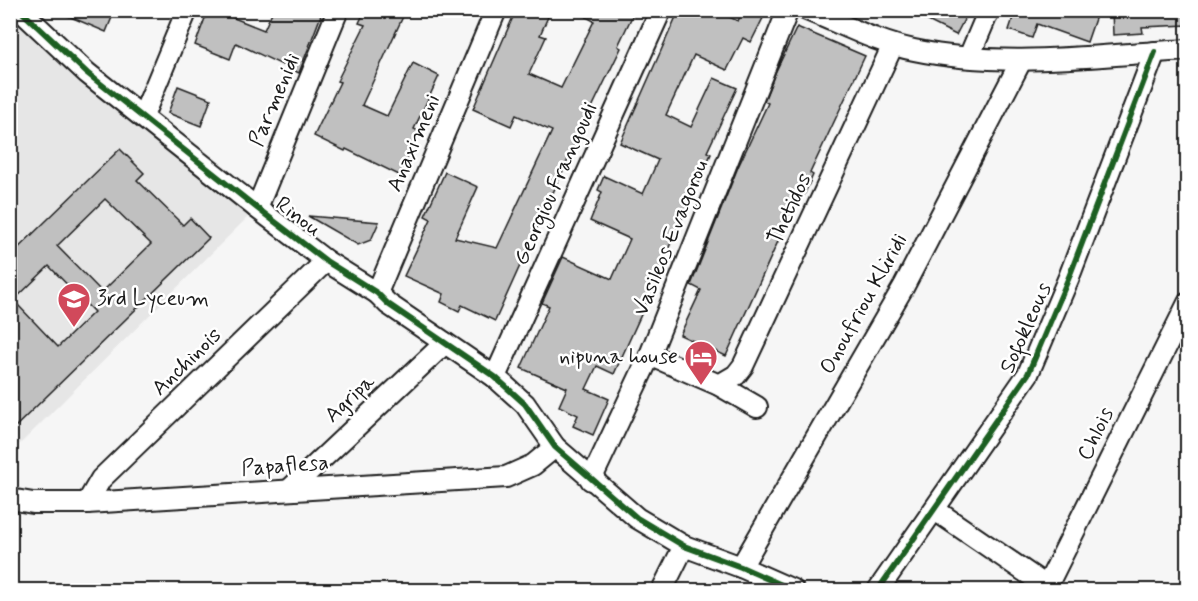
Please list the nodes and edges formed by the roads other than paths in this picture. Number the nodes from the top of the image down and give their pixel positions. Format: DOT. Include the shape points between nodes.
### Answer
graph roads {
  1 [pos="20,10"];
  2 [pos="187,10"];
  3 [pos="338,10"];
  4 [pos="496,10"];
  5 [pos="661,10"];
  6 [pos="788,10"];
  7 [pos="807,10"];
  8 [pos="989,10"];
  9 [pos="892,45"];
  10 [pos="1188,50"];
  11 [pos="1155,52"];
  12 [pos="969,57"];
  13 [pos="1021,61"];
  14 [pos="144,116"];
  15 [pos="256,208"];
  16 [pos="326,261"];
  17 [pos="377,293"];
  18 [pos="1188,303"];
  19 [pos="445,343"];
  20 [pos="650,356"];
  21 [pos="495,377"];
  22 [pos="719,385"];
  23 [pos="757,407"];
  24 [pos="555,447"];
  25 [pos="591,480"];
  26 [pos="289,490"];
  27 [pos="10,499"];
  28 [pos="87,503"];
  29 [pos="935,510"];
  30 [pos="684,546"];
  31 [pos="741,567"];
  32 [pos="1049,588"];
  33 [pos="662,591"];
  34 [pos="793,591"];
  35 [pos="878,591"];
  1 -- 14 [label="street, Rinou" via="87,74"];
  2 -- 14 [label="street"];
  3 -- 15 [label="street, Parmenidi"];
  4 -- 17 [label="street, Anaximeni"];
  5 -- 21 [label="street, Georgiou Frangoudi"];
  6 -- 20 [label="street, Vasileos Evagorou"];
  7 -- 9 [label="street"];
  8 -- 12 [label="street"];
  9 -- 12 [label="street"];
  9 -- 22 [label="street, Thetidos" via="743,366"];
  10 -- 11 [label="street"];
  11 -- 13 [label="street"];
  11 -- 29 [label="street, Sofokleous" via="1028,374"];
  12 -- 13 [label="street"];
  13 -- 31 [label="street, Onoufriou Kliridi" via="904,286"];
  14 -- 15 [label="street, Rinou"];
  15 -- 16 [label="street, Rinou"];
  16 -- 17 [label="street, Rinou"];
  16 -- 28 [label="street, Anchinois" via="101,479"];
  17 -- 19 [label="street, Rinou"];
  18 -- 32 [label="street, Chlois"];
  19 -- 21 [label="street, Rinou"];
  19 -- 26 [label="street, Agripa"];
  20 -- 22 [label="street"];
  20 -- 25 [label="street, Vasileos Evagorou"];
  21 -- 24 [label="street, Rinou" via="525,404"];
  22 -- 23 [label="street"];
  24 -- 25 [label="street, Rinou"];
  24 -- 26 [label="street, Papaflesa" via="533,465 506,477"];
  25 -- 30 [label="street, Rinou" via="637,518"];
  26 -- 28 [label="street, Papaflesa"];
  27 -- 28 [label="street, Papaflesa"];
  29 -- 32 [label="street"];
  29 -- 35 [label="street, Sofokleous"];
  30 -- 31 [label="street, Rinou"];
  30 -- 33 [label="street"];
  31 -- 34 [label="street, Rinou"];
}
